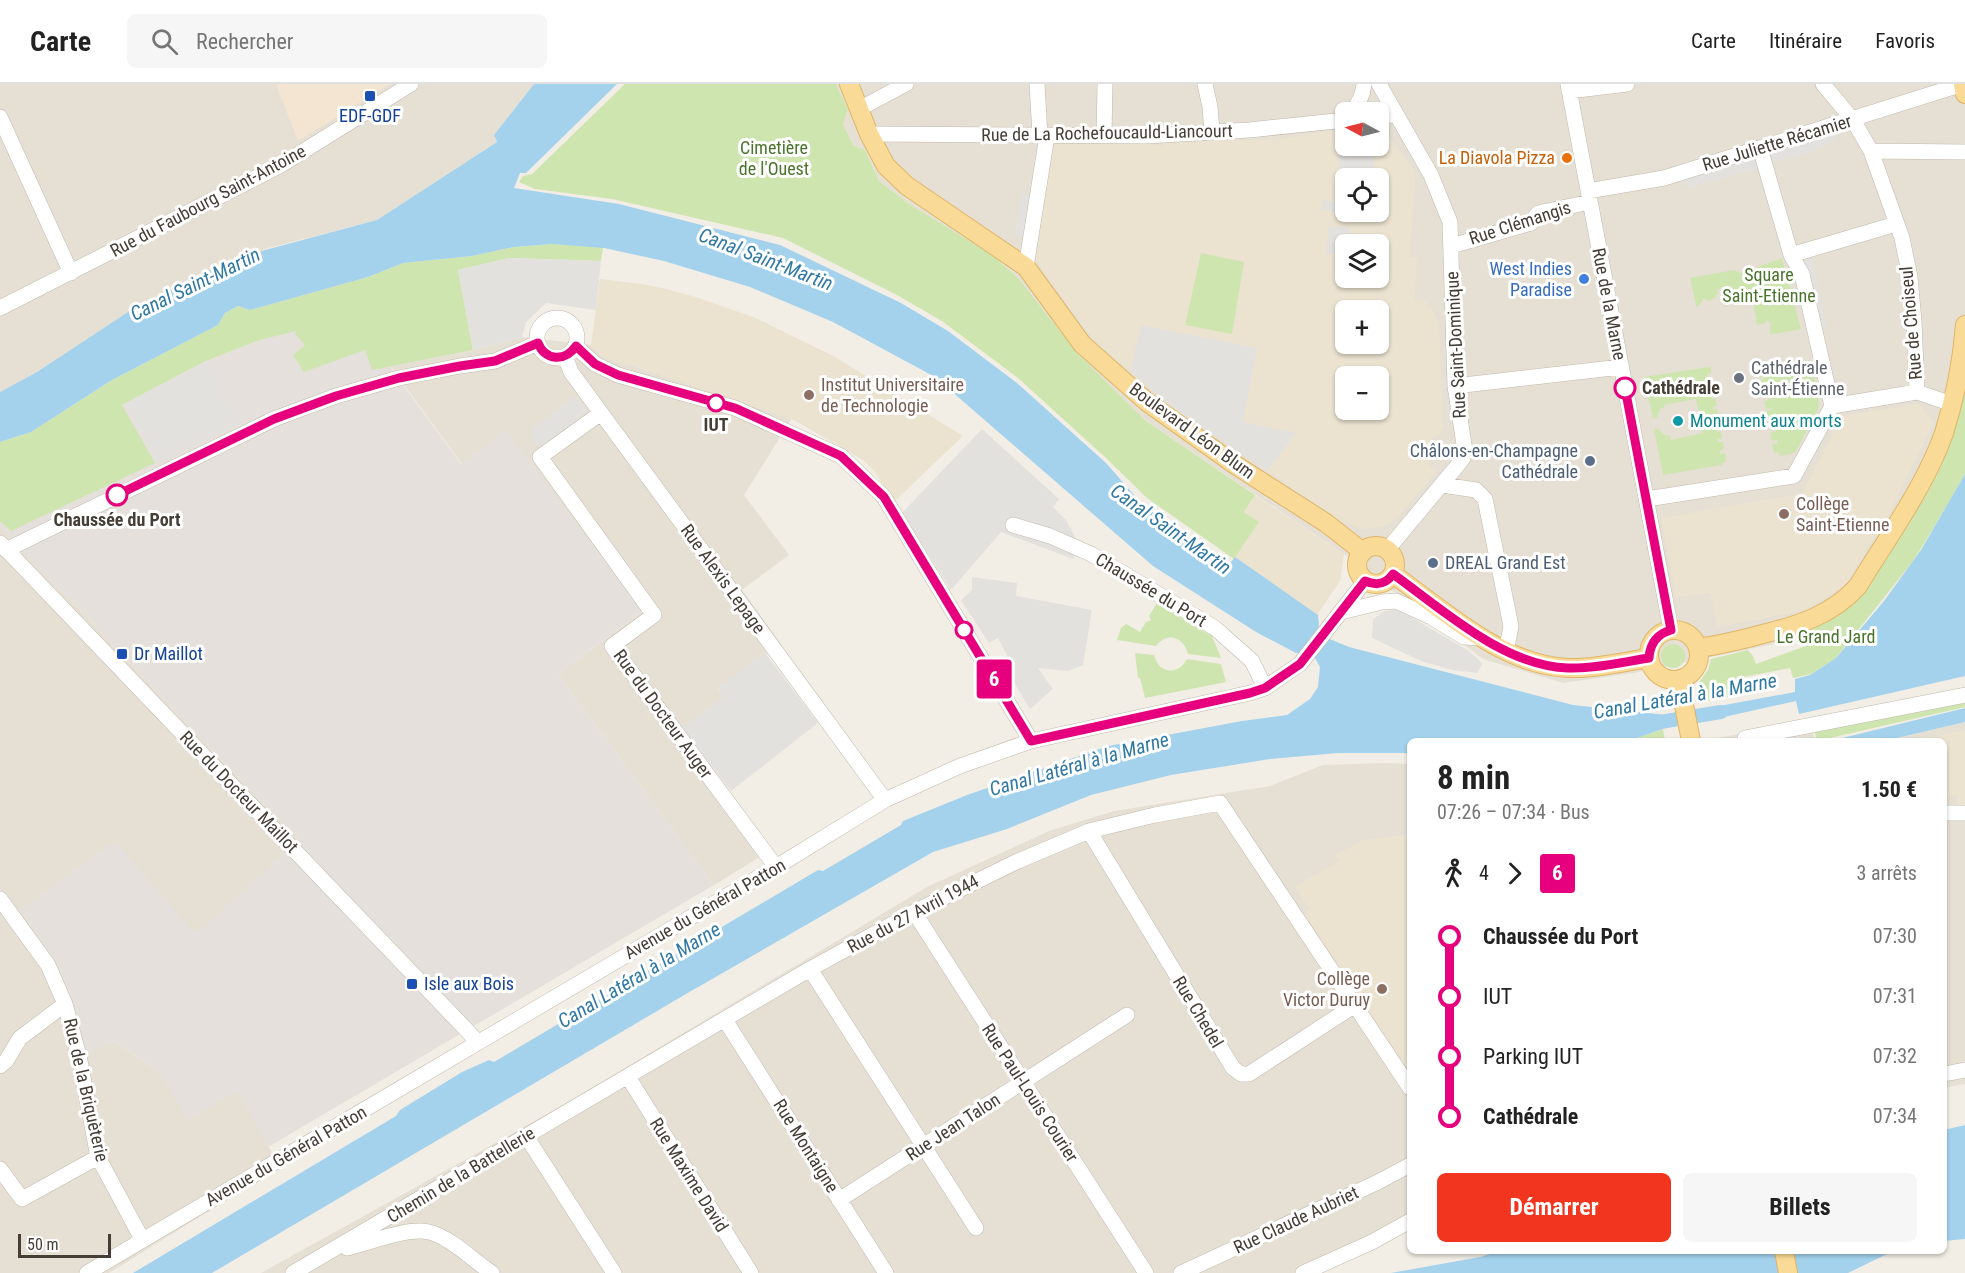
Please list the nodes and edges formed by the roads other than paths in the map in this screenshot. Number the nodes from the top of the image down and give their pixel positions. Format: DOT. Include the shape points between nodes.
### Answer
graph roads {
  1 [pos="411,84"];
  2 [pos="849,84"];
  3 [pos="906,84"];
  4 [pos="1037,84"];
  5 [pos="1105,84"];
  6 [pos="1205,84"];
  7 [pos="1364,84"];
  8 [pos="1378,84"];
  9 [pos="1627,84"];
  10 [pos="1823,84"];
  11 [pos="1964,87"];
  12 [pos="1568,88"];
  13 [pos="1359,102"];
  14 [pos="859,109"];
  15 [pos="1389,115"];
  16 [pos="1395,115"];
  17 [pos="0,117"];
  18 [pos="1335,118"];
  19 [pos="1853,120"];
  20 [pos="1212,132"];
  21 [pos="869,134"];
  22 [pos="1043,135"];
  23 [pos="1104,136"];
  24 [pos="1760,148"];
  25 [pos="1871,151"];
  26 [pos="1965,152"];
  27 [pos="1589,196"];
  28 [pos="1896,224"];
  29 [pos="1451,246"];
  30 [pos="1791,255"];
  31 [pos="1026,267"];
  32 [pos="71,273"];
  33 [pos="0,308"];
  34 [pos="1965,325"];
  35 [pos="538,343"];
  36 [pos="570,351"];
  37 [pos="1621,367"];
  38 [pos="1455,386"];
  39 [pos="1917,392"];
  40 [pos="1952,404"];
  41 [pos="1832,406"];
  42 [pos="601,413"];
  43 [pos="1442,485"];
  44 [pos="1647,499"];
  45 [pos="1013,525"];
  46 [pos="3,546"];
  47 [pos="1387,550"];
  48 [pos="1363,552"];
  49 [pos="1393,574"];
  50 [pos="1365,581"];
  51 [pos="1338,616"];
  52 [pos="1671,630"];
  53 [pos="1483,638"];
  54 [pos="1698,648"];
  55 [pos="1506,652"];
  56 [pos="1649,658"];
  57 [pos="1680,686"];
  58 [pos="1265,688"];
  59 [pos="1965,695"];
  60 [pos="1690,738"];
  61 [pos="1745,738"];
  62 [pos="1031,741"];
  63 [pos="885,800"];
  64 [pos="1947,813"];
  65 [pos="1965,813"];
  66 [pos="1089,831"];
  67 [pos="776,867"];
  68 [pos="0,899"];
  69 [pos="914,912"];
  70 [pos="810,969"];
  71 [pos="65,1004"];
  72 [pos="1355,1005"];
  73 [pos="1126,1015"];
  74 [pos="725,1020"];
  75 [pos="478,1042"];
  76 [pos="0,1066"];
  77 [pos="1965,1070"];
  78 [pos="1947,1073"];
  79 [pos="628,1077"];
  80 [pos="1023,1082"];
  81 [pos="1407,1083"];
  82 [pos="526,1136"];
  83 [pos="923,1146"];
  84 [pos="98,1157"];
  85 [pos="1407,1167"];
  86 [pos="0,1169"];
  87 [pos="839,1200"];
  88 [pos="1407,1223"];
  89 [pos="976,1228"];
  90 [pos="142,1239"];
  91 [pos="332,1251"];
  92 [pos="1785,1254"];
  93 [pos="87,1273"];
  94 [pos="293,1273"];
  95 [pos="492,1273"];
  96 [pos="614,1273"];
  97 [pos="751,1273"];
  98 [pos="886,1273"];
  99 [pos="1146,1273"];
  100 [pos="1181,1273"];
  101 [pos="1303,1273"];
  102 [pos="1788,1273"];
  1 -- 32 [label="street, Rue du Faubourg Saint-Antoine" via="281,165"];
  2 -- 14 [label="main road, Boulevard Léon Blum"];
  3 -- 14 [label="street"];
  4 -- 22 [label="street"];
  5 -- 23 [label="street"];
  6 -- 20 [label="street"];
  7 -- 13 [label="street, Rue de La Rochefoucauld-Liancourt"];
  8 -- 16 [label="street, Rue Saint-Dominique"];
  9 -- 12 [label="street"];
  10 -- 19 [label="street, Rue de Choiseul"];
  11 -- 19 [label="street, Rue Juliette Récamier"];
  12 -- 27 [label="street, Rue de la Marne"];
  14 -- 21 [label="main road, Boulevard Léon Blum"];
  15 -- 16 [label="street"];
  16 -- 29 [label="street, Rue Saint-Dominique" via="1431,175 1450,222"];
  17 -- 32 [label="street"];
  18 -- 20 [label="street, Rue de La Rochefoucauld-Liancourt"];
  19 -- 24 [label="street, Rue Juliette Récamier"];
  19 -- 25 [label="street, Rue de Choiseul"];
  20 -- 23 [label="street, Rue de La Rochefoucauld-Liancourt"];
  21 -- 22 [label="street, Rue de La Rochefoucauld-Liancourt"];
  21 -- 31 [label="main road, Boulevard Léon Blum" via="886,166 907,186"];
  22 -- 23 [label="street, Rue de La Rochefoucauld-Liancourt"];
  22 -- 31 [label="street"];
  24 -- 27 [label="street, Rue Juliette Récamier"];
  24 -- 30 [label="street"];
  25 -- 26 [label="street"];
  25 -- 28 [label="street, Rue de Choiseul"];
  27 -- 29 [label="street, Rue Clémangis" via="1538,213 1531,223"];
  27 -- 37 [label="street, Rue de la Marne"];
  28 -- 30 [label="street"];
  28 -- 39 [label="street, Rue de Choiseul" via="1910,277"];
  29 -- 38 [label="street, Rue Saint-Dominique"];
  30 -- 41 [label="street" via="1802,274"];
  31 -- 48 [label="main road, Boulevard Léon Blum" via="1082,344 1147,402"];
  32 -- 33 [label="street, Rue du Faubourg Saint-Antoine"];
  34 -- 40 [label="main road"];
  35 -- 36 [label="street" via="548,356 560,358"];
  35 -- 36 [label="street" via="543,323 555,317 574,326 577,333"];
  35 -- 46 [label="street" via="495,361 399,378 274,419"];
  36 -- 42 [label="street, Rue Alexis Lepage" via="571,372"];
  36 -- 62 [label="street" via="618,375 735,408 841,456 884,497"];
  37 -- 38 [label="street"];
  37 -- 44 [label="street, Rue de la Marne"];
  38 -- 43 [label="street, Rue Saint-Dominique" via="1465,451"];
  39 -- 40 [label="street"];
  39 -- 41 [label="street"];
  40 -- 54 [label="main road" via="1943,435 1918,488 1849,596 1816,619 1799,625"];
  41 -- 44 [label="street" via="1794,476"];
  42 -- 63 [label="street, Rue Alexis Lepage"];
  42 -- 67 [label="street, Rue du Docteur Auger" via="540,457 654,615 612,646"];
  43 -- 47 [label="street, Rue Saint-Dominique"];
  43 -- 55 [label="street" via="1476,490 1485,499 1511,626"];
  44 -- 52 [label="street, Rue de la Marne"];
  45 -- 58 [label="street, Chaussée du Port" via="1091,554 1215,628 1252,661"];
  46 -- 75 [label="street, Rue du Docteur Maillot"];
  47 -- 48 [label="main road" via="1377,547"];
  47 -- 49 [label="main road" via="1395,563"];
  48 -- 50 [label="main road" via="1358,570"];
  49 -- 50 [label="main road" via="1377,584"];
  49 -- 53 [label="main road"];
  50 -- 51 [label="street, Avenue du Général Patton"];
  51 -- 53 [label="street" via="1396,601 1464,637"];
  51 -- 58 [label="street, Avenue du Général Patton" via="1300,664"];
  52 -- 54 [label="main road" via="1691,636"];
  52 -- 56 [label="main road" via="1652,643"];
  53 -- 55 [label="main road"];
  54 -- 57 [label="main road" via="1695,669"];
  55 -- 56 [label="main road" via="1567,668"];
  56 -- 57 [label="main road" via="1656,673"];
  57 -- 60 [label="main road"];
  58 -- 62 [label="street, Avenue du Général Patton"];
  59 -- 61 [label="street"];
  62 -- 63 [label="street, Avenue du Général Patton" via="960,766"];
  63 -- 67 [label="street, Avenue du Général Patton"];
  64 -- 65 [label="street"];
  66 -- 69 [label="street, Rue du 27 Avril 1944"];
  66 -- 72 [label="street, Rue du 27 Avril 1944" via="1220,803"];
  66 -- 72 [label="street, Rue Chedel" via="1233,1068 1241,1074 1249,1074"];
  67 -- 75 [label="street, Avenue du Général Patton"];
  68 -- 71 [label="street, Rue de la Briquèterie" via="48,965"];
  69 -- 70 [label="street, Rue du 27 Avril 1944"];
  69 -- 80 [label="street, Rue Paul-Louis Courier"];
  70 -- 74 [label="street, Rue du 27 Avril 1944"];
  70 -- 83 [label="street"];
  71 -- 76 [label="street, Rue de la Briquèterie" via="20,1038"];
  71 -- 84 [label="street, Rue de la Briquèterie"];
  72 -- 81 [label="street"];
  73 -- 80 [label="street, Rue Jean Talon"];
  74 -- 79 [label="street, Rue du 27 Avril 1944"];
  74 -- 87 [label="street, Rue Montaigne"];
  75 -- 90 [label="street, Avenue du Général Patton"];
  77 -- 78 [label="street"];
  79 -- 82 [label="street, Chemin de la Battellerie"];
  79 -- 97 [label="street, Rue Maxime David"];
  80 -- 83 [label="street, Rue Jean Talon"];
  80 -- 99 [label="street, Rue Paul-Louis Courier"];
  82 -- 91 [label="street, Chemin de la Battellerie"];
  82 -- 96 [label="street"];
  83 -- 87 [label="street, Rue Jean Talon"];
  83 -- 89 [label="street"];
  84 -- 86 [label="street" via="22,1199"];
  84 -- 90 [label="street, Rue de la Briquèterie"];
  85 -- 100 [label="street, Rue Claude Aubriet"];
  87 -- 98 [label="street, Rue Montaigne"];
  88 -- 101 [label="street"];
  90 -- 93 [label="street, Avenue du Général Patton"];
  91 -- 94 [label="street, Chemin de la Battellerie"];
  91 -- 95 [label="street" via="406,1233 428,1232"];
  92 -- 102 [label="main road"];
}
